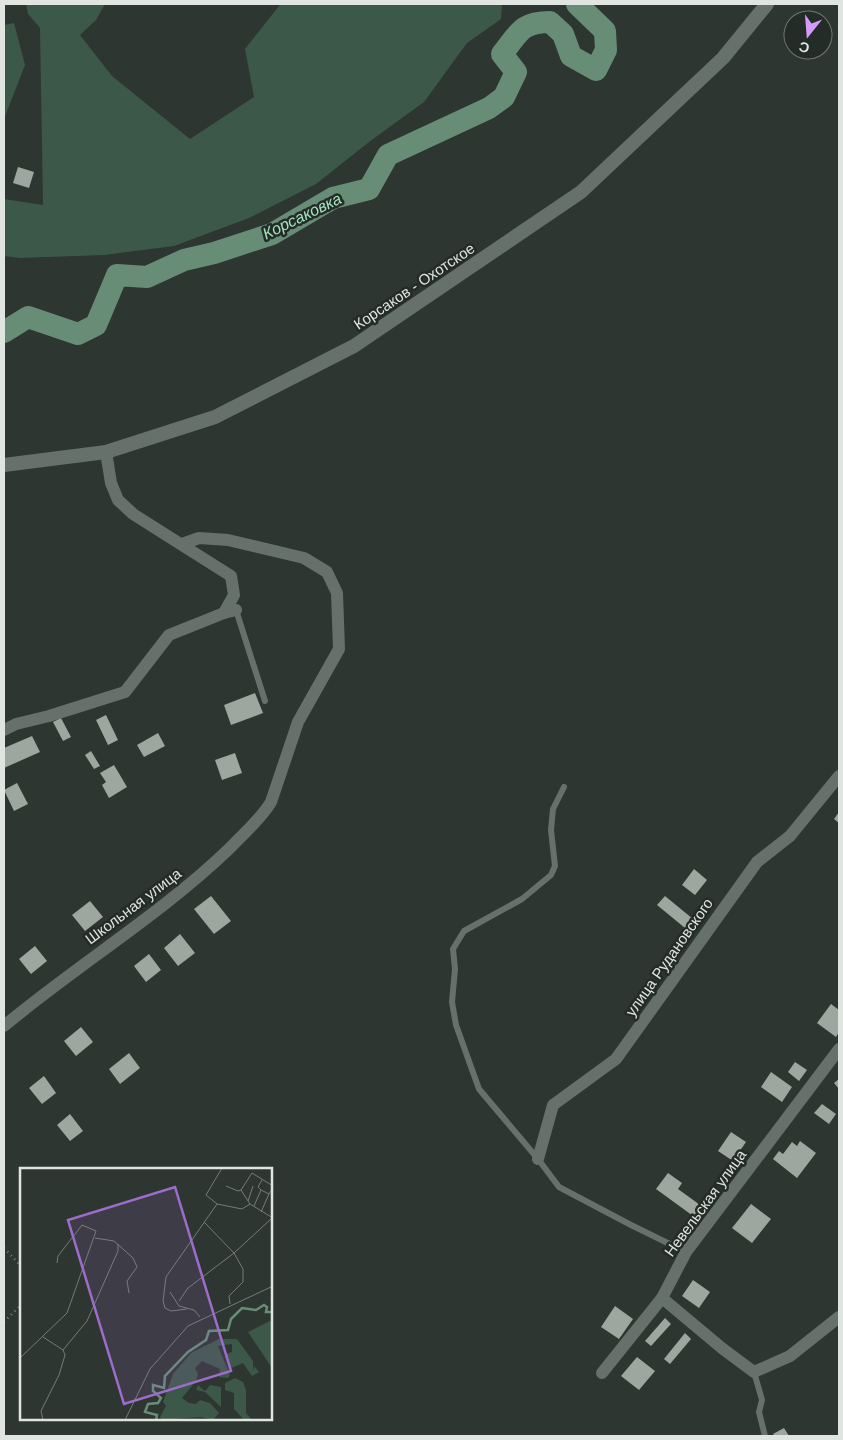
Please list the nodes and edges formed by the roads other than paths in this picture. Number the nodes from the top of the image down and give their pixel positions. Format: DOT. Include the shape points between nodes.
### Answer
graph roads {
  1 [pos="767,4"];
  2 [pos="106,452"];
  3 [pos="4,465"];
  4 [pos="182,544"];
  5 [pos="230,612"];
  6 [pos="265,701"];
  7 [pos="4,730"];
  8 [pos="839,776"];
  9 [pos="564,787"];
  10 [pos="4,1026"];
  11 [pos="839,1049"];
  12 [pos="538,1159"];
  13 [pos="686,1252"];
  14 [pos="662,1298"];
  15 [pos="839,1317"];
  16 [pos="754,1372"];
  17 [pos="602,1373"];
  18 [pos="764,1436"];
  1 -- 2 [label="street, Корсаков - Охотское" via="723,58 581,192 354,346 215,417"];
  2 -- 3 [label="street, Корсаков - Охотское"];
  2 -- 4 [label="street" via="111,483 118,500 133,514"];
  4 -- 5 [label="street" via="231,576 234,595"];
  4 -- 10 [label="street, Школьная улица" via="199,538 228,540 304,558 327,572 337,593 339,649 298,722 271,802 264,813 174,897"];
  5 -- 6 [label="lane"];
  5 -- 7 [label="street" via="169,635 125,692"];
  8 -- 12 [label="street, улица Рудановского" via="790,836 757,862 616,1059 553,1105"];
  9 -- 12 [label="lane" via="553,810 551,830 555,866 551,875 522,899 464,931 453,948 456,969 452,1002 456,1025 479,1089"];
  11 -- 13 [label="street, Невельская улица"];
  12 -- 13 [label="lane" via="558,1187"];
  13 -- 14 [label="street, Невельская улица"];
  14 -- 16 [label="street"];
  14 -- 17 [label="street, Невельская улица"];
  15 -- 16 [label="street" via="790,1356"];
  16 -- 18 [label="lane" via="762,1400 759,1412"];
}
